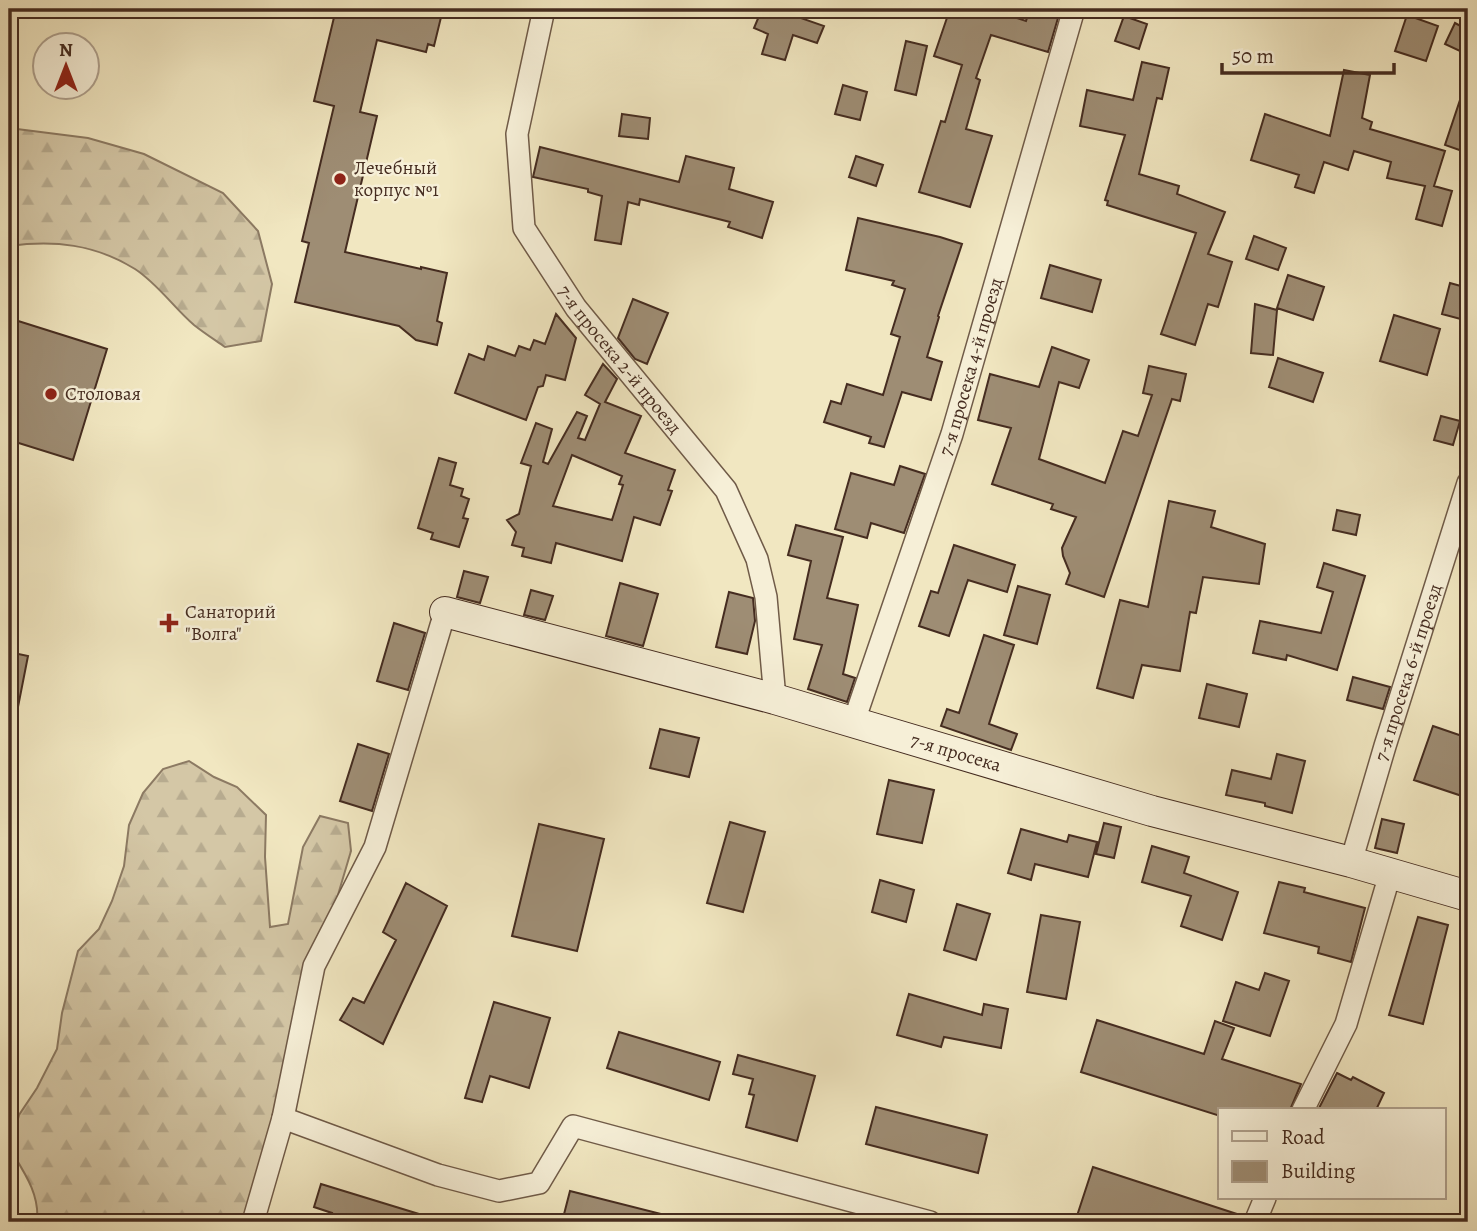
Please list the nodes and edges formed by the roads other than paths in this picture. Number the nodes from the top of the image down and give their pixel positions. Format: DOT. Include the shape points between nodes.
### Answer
graph roads {
  1 [pos="544,9"];
  2 [pos="1074,9"];
  3 [pos="1468,483"];
  4 [pos="445,612"];
  5 [pos="775,699"];
  6 [pos="854,721"];
  7 [pos="1352,862"];
  8 [pos="1390,874"];
  9 [pos="1468,897"];
  10 [pos="1304,1108"];
  11 [pos="284,1118"];
  12 [pos="1264,1200"];
  13 [pos="253,1222"];
  14 [pos="930,1222"];
  15 [pos="1255,1222"];
  1 -- 5 [label="street, 7-я просека 2-й проезд" via="517,134 524,228 576,308 726,490 758,559"];
  2 -- 6 [label="street, 7-я просека 4-й проезд" via="952,434"];
  3 -- 7 [label="street, 7-я просека 6-й проезд"];
  4 -- 5 [label="street, 7-я просека"];
  4 -- 11 [label="street" via="375,847 314,966"];
  5 -- 6 [label="street, 7-я просека"];
  6 -- 7 [label="street, 7-я просека" via="1152,811"];
  7 -- 8 [label="street, 7-я просека"];
  8 -- 9 [label="street, 7-я просека"];
  8 -- 10 [label="street" via="1346,1024"];
  11 -- 13 [label="street"];
  11 -- 14 [label="street" via="438,1175 499,1191 539,1183 573,1126"];
  12 -- 15 [label="street"];
}
